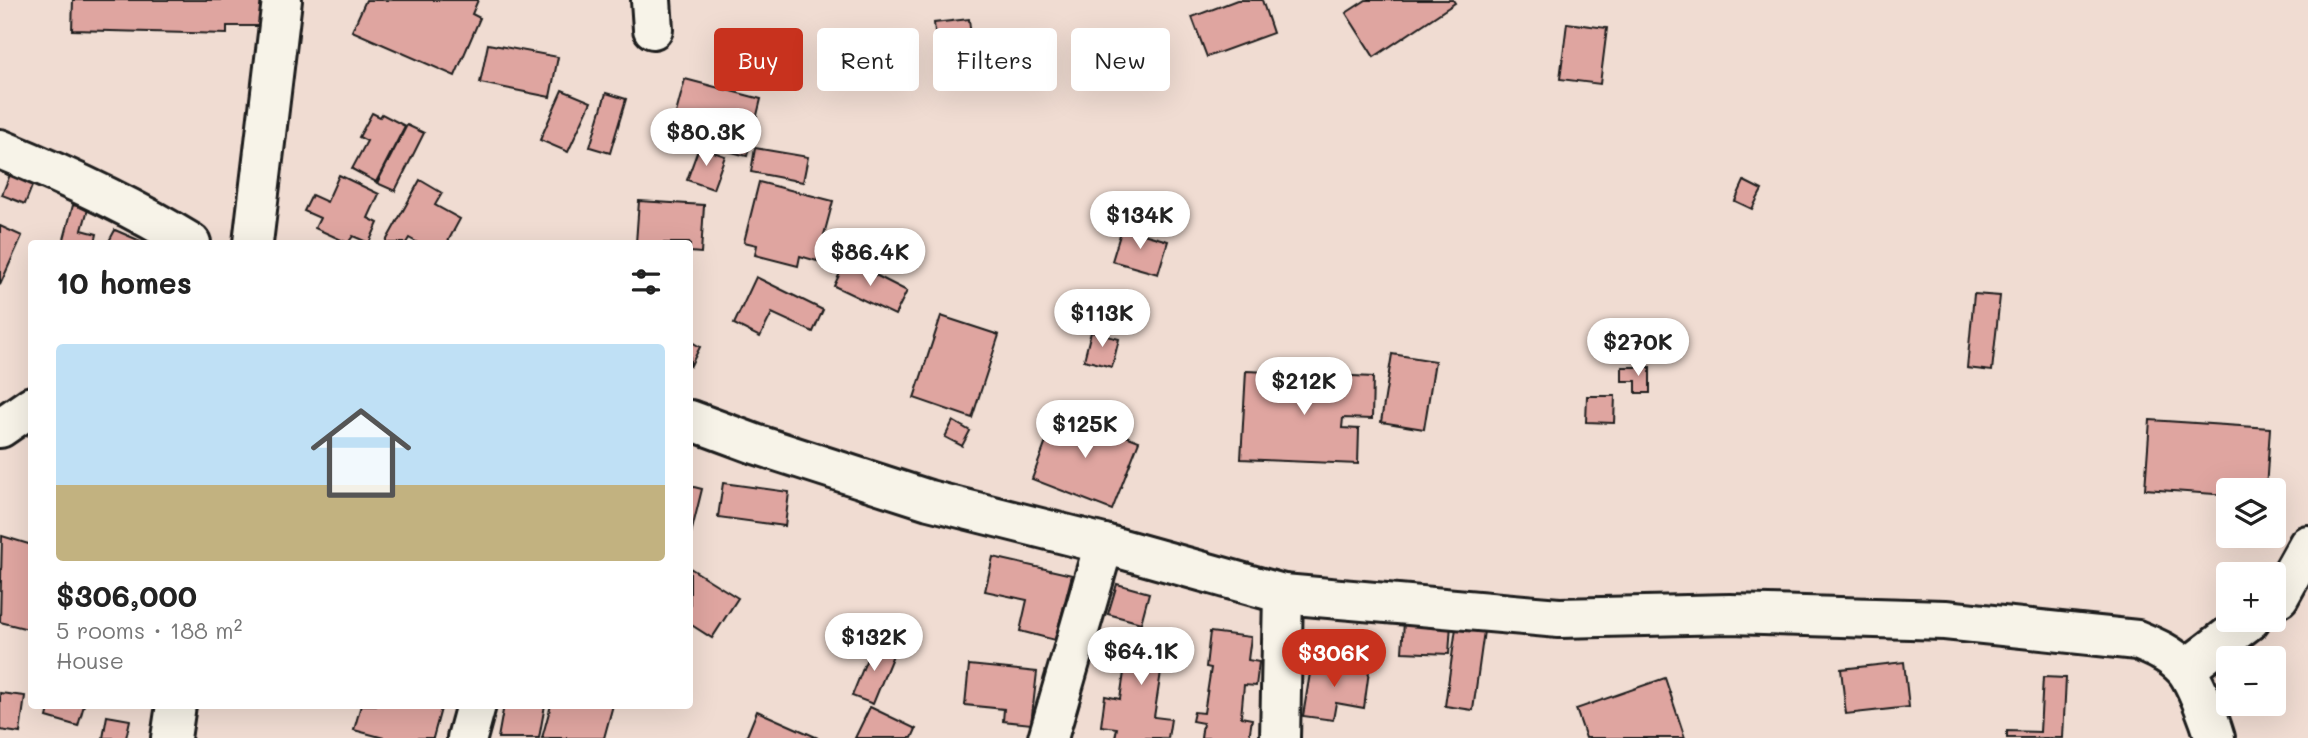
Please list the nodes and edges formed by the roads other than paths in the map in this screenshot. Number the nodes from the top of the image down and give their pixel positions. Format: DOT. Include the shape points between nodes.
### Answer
graph roads {
  1 [pos="282,0"];
  2 [pos="0,149"];
  3 [pos="186,240"];
  4 [pos="253,240"];
  5 [pos="28,409"];
  6 [pos="693,421"];
  7 [pos="0,428"];
  8 [pos="1104,544"];
  9 [pos="2308,545"];
  10 [pos="2286,583"];
  11 [pos="1283,594"];
  12 [pos="2234,632"];
  13 [pos="2186,669"];
  14 [pos="175,709"];
  15 [pos="475,709"];
  16 [pos="171,738"];
  17 [pos="467,738"];
  18 [pos="1048,738"];
  19 [pos="1280,738"];
  20 [pos="2215,738"];
  1 -- 4 [label="street"];
  2 -- 3 [label="street" via="75,180"];
  5 -- 7 [label="street"];
  6 -- 8 [label="street" via="929,500"];
  8 -- 11 [label="street"];
  8 -- 18 [label="street"];
  9 -- 10 [label="street"];
  11 -- 13 [label="street" via="1559,618 1730,614 1945,620 2137,640 2161,649"];
  11 -- 19 [label="street"];
  12 -- 13 [label="street"];
  13 -- 20 [label="street"];
  14 -- 16 [label="street"];
  15 -- 17 [label="street"];
}
